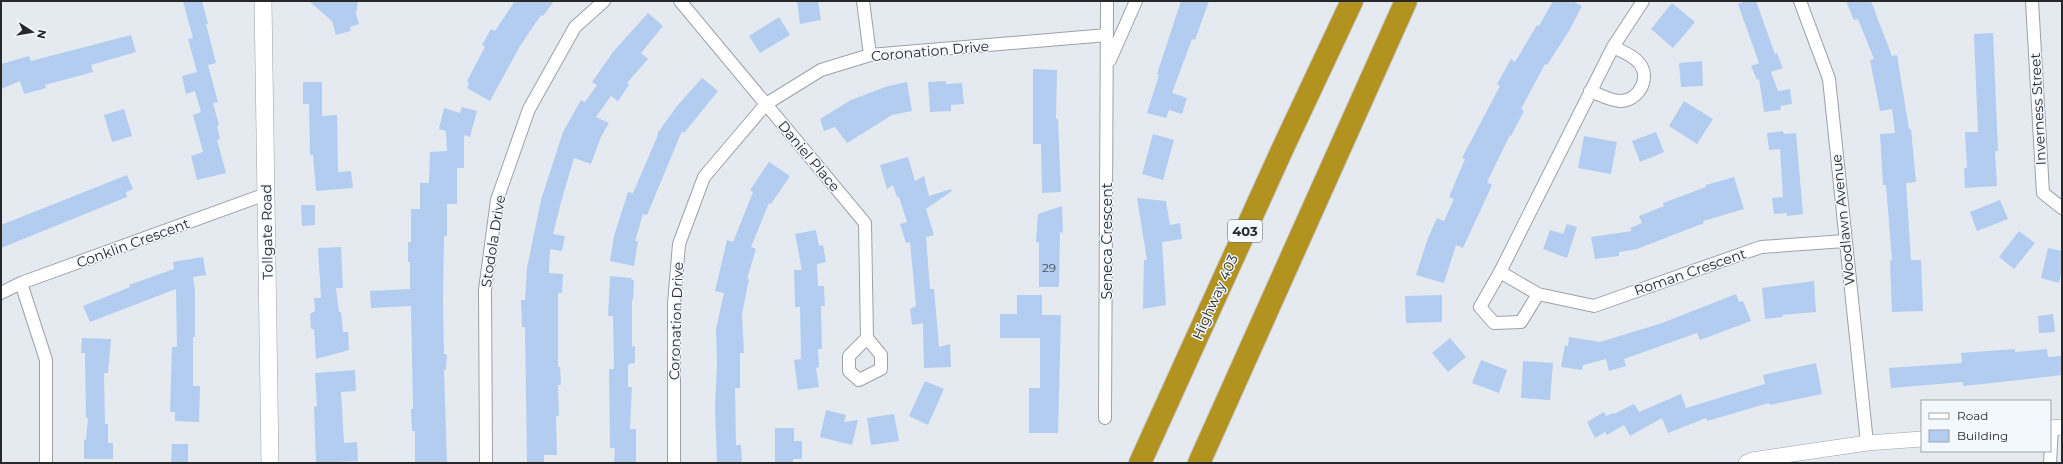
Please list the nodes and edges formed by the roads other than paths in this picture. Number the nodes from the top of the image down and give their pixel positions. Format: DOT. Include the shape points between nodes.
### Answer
graph roads {
  1 [pos="263,1"];
  2 [pos="604,1"];
  3 [pos="680,1"];
  4 [pos="863,1"];
  5 [pos="1107,1"];
  6 [pos="1136,1"];
  7 [pos="1352,1"];
  8 [pos="1406,1"];
  9 [pos="1643,1"];
  10 [pos="1800,1"];
  11 [pos="2032,1"];
  12 [pos="1107,36"];
  13 [pos="1613,47"];
  14 [pos="870,55"];
  15 [pos="1108,65"];
  16 [pos="1590,91"];
  17 [pos="766,104"];
  18 [pos="266,194"];
  19 [pos="2062,208"];
  20 [pos="1845,241"];
  21 [pos="1500,272"];
  22 [pos="21,283"];
  23 [pos="1,293"];
  24 [pos="1538,294"];
  25 [pos="867,338"];
  26 [pos="1106,418"];
  27 [pos="2055,428"];
  28 [pos="1921,439"];
  29 [pos="1867,443"];
  30 [pos="46,463"];
  31 [pos="270,463"];
  32 [pos="486,463"];
  33 [pos="674,463"];
  34 [pos="1140,463"];
  35 [pos="1199,463"];
  36 [pos="1746,463"];
  37 [pos="2050,463"];
  1 -- 18 [label="main road, Tollgate Road"];
  2 -- 32 [label="street, Stodola Drive" via="575,27 529,109 497,200 485,290"];
  3 -- 17 [label="street, Daniel Place"];
  4 -- 14 [label="street"];
  5 -- 12 [label="street, Seneca Crescent"];
  6 -- 15 [label="street, Seneca Crescent"];
  7 -- 34 [label="highway, Highway 403 / 403" via="1278,157"];
  8 -- 35 [label="highway"];
  9 -- 13 [label="street"];
  10 -- 20 [label="street, Woodlawn Avenue" via="1829,79"];
  11 -- 19 [label="street, Inverness Street" via="2043,193"];
  12 -- 14 [label="street, Coronation Drive"];
  12 -- 15 [label="street, Seneca Crescent"];
  13 -- 16 [label="street"];
  13 -- 16 [label="street" via="1635,59 1640,65 1644,76 1642,88 1630,99 1622,101"];
  14 -- 17 [label="street, Coronation Drive" via="822,70"];
  15 -- 26 [label="street, Seneca Crescent"];
  16 -- 21 [label="street"];
  17 -- 25 [label="street, Daniel Place" via="865,223"];
  17 -- 33 [label="street, Coronation Drive" via="704,177 679,244 674,304"];
  18 -- 22 [label="street, Conklin Crescent"];
  18 -- 31 [label="main road, Tollgate Road"];
  20 -- 24 [label="street, Roman Crescent" via="1761,248 1594,306"];
  20 -- 29 [label="street, Woodlawn Avenue"];
  21 -- 24 [label="street, Roman Crescent"];
  21 -- 24 [label="street" via="1480,307 1494,323 1521,322"];
  22 -- 23 [label="street, Conklin Crescent"];
  22 -- 30 [label="street" via="46,360"];
  27 -- 37 [label="street"];
  28 -- 29 [label="street"];
  29 -- 36 [label="street"];
}
